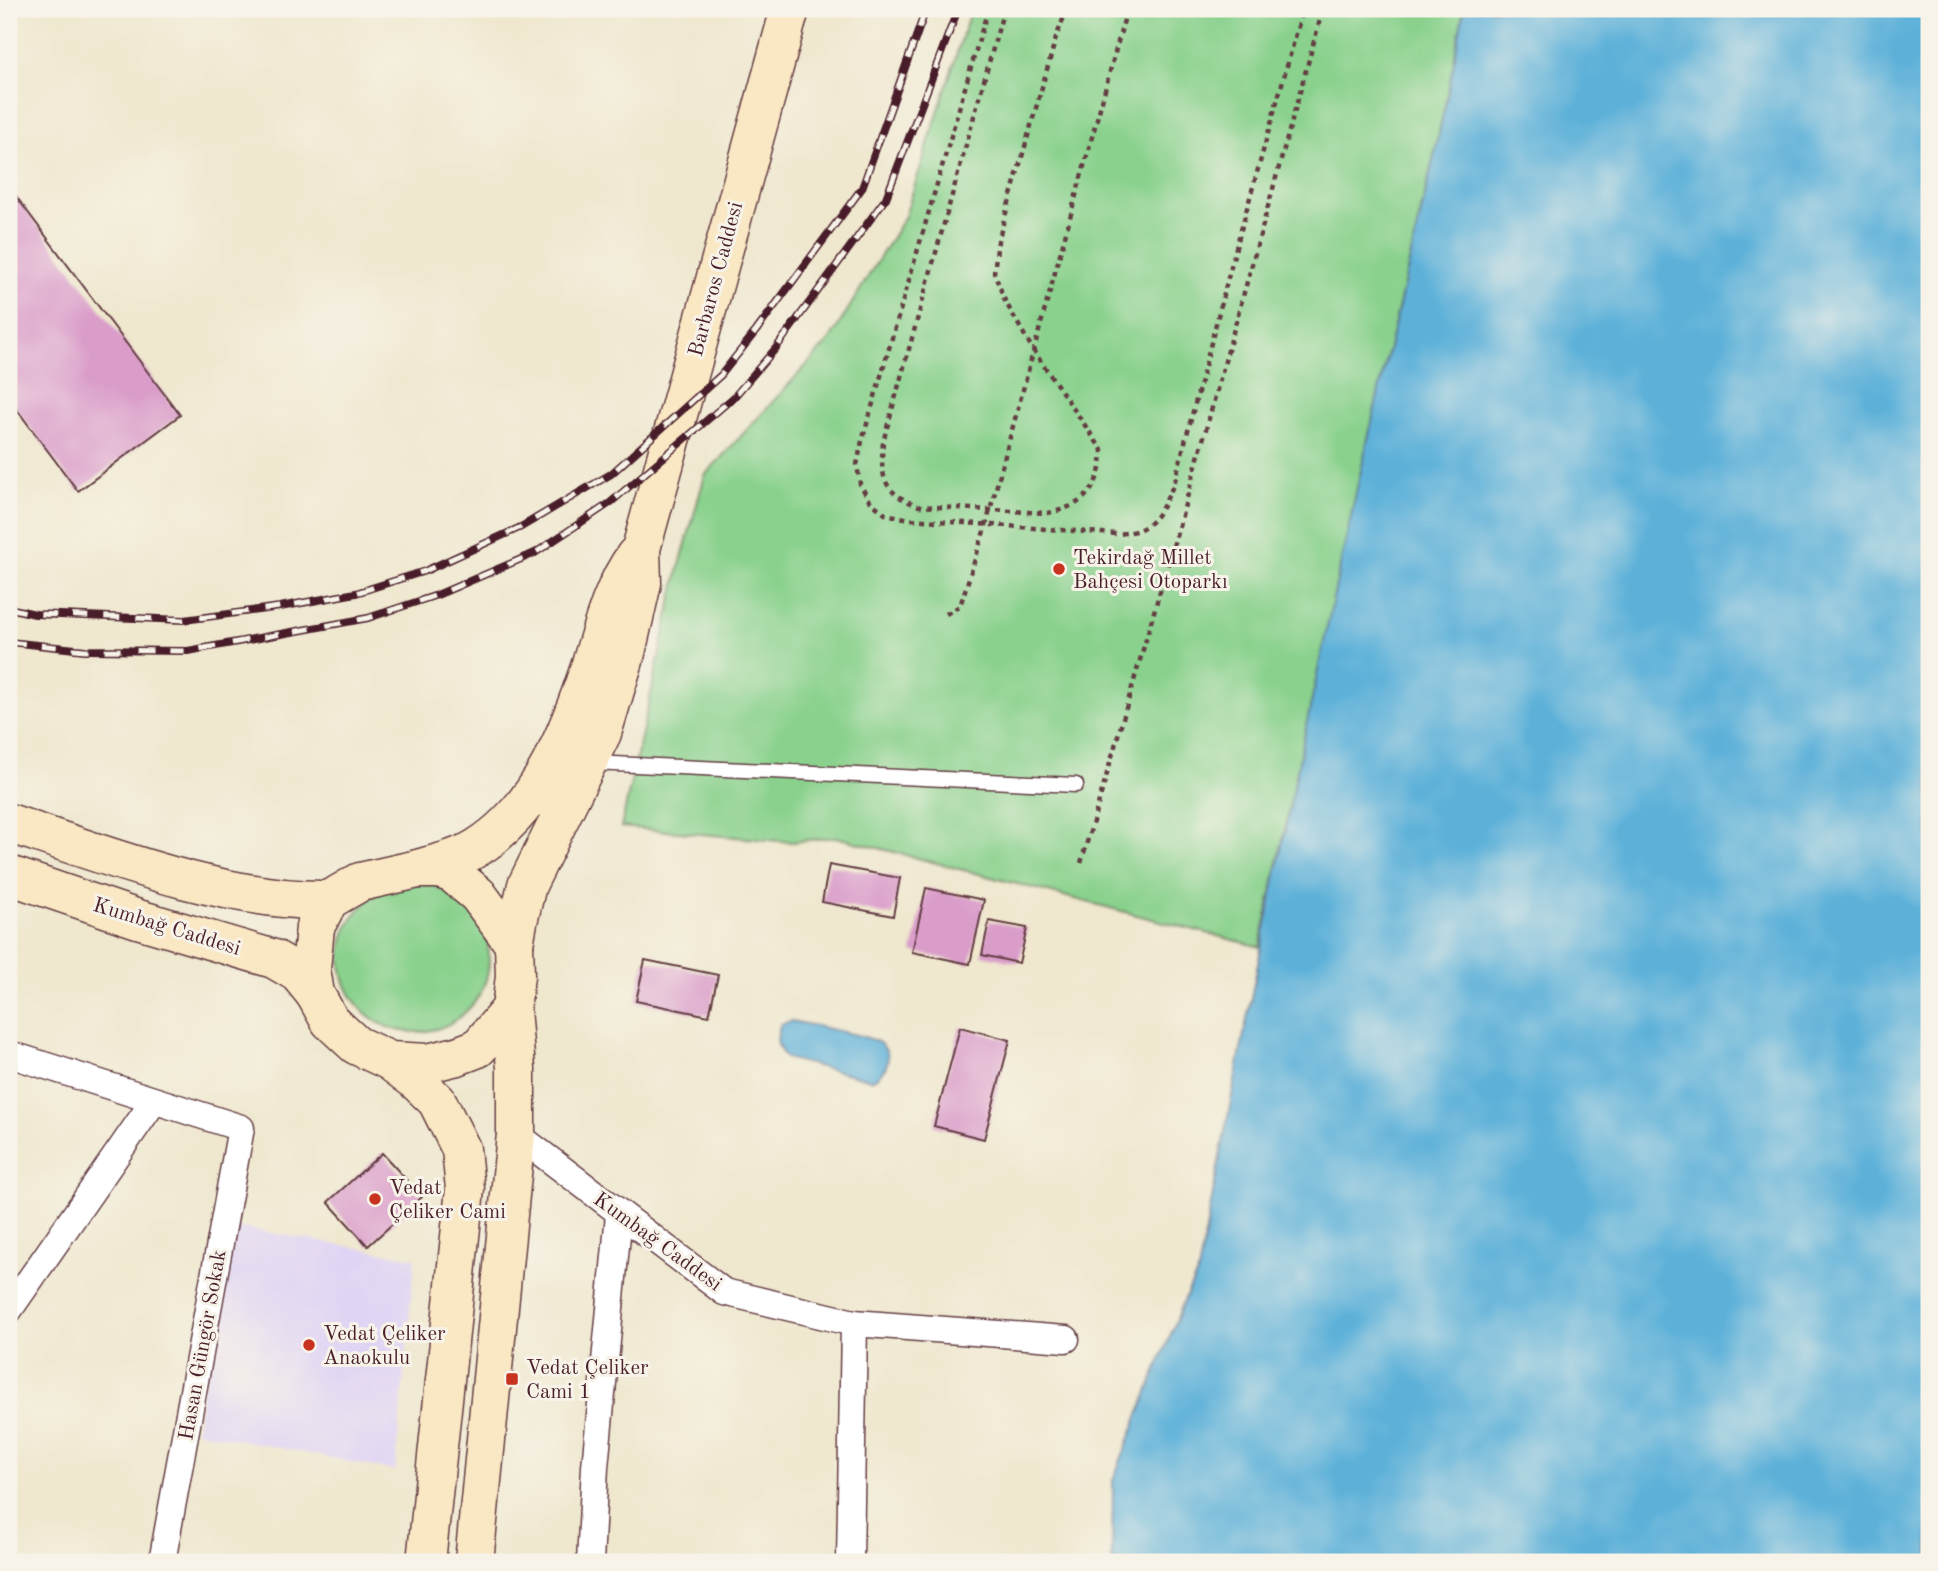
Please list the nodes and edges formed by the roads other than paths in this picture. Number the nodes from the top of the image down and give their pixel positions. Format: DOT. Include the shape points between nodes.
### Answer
graph roads {
  1 [pos="790,9"];
  2 [pos="640,549"];
  3 [pos="587,762"];
  4 [pos="1076,785"];
  5 [pos="9,823"];
  6 [pos="418,869"];
  7 [pos="9,875"];
  8 [pos="329,900"];
  9 [pos="514,944"];
  10 [pos="315,994"];
  11 [pos="511,1009"];
  12 [pos="9,1054"];
  13 [pos="390,1061"];
  14 [pos="154,1101"];
  15 [pos="516,1135"];
  16 [pos="619,1214"];
  17 [pos="12,1298"];
  18 [pos="854,1324"];
  19 [pos="1066,1339"];
  20 [pos="162,1562"];
  21 [pos="426,1562"];
  22 [pos="474,1562"];
  23 [pos="590,1562"];
  24 [pos="850,1562"];
  1 -- 2 [label="street, Barbaros Caddesi"];
  2 -- 3 [label="street" via="642,583 625,657 602,733"];
  2 -- 6 [label="street" via="611,598 568,728 538,785 509,822 477,848"];
  3 -- 4 [label="lane"];
  3 -- 9 [label="street" via="527,884"];
  5 -- 8 [label="street" via="228,889 293,901"];
  6 -- 8 [label="street" via="360,882"];
  6 -- 9 [label="street" via="453,874 478,895"];
  7 -- 10 [label="street, Kumbağ Caddesi" via="274,959 298,973"];
  8 -- 10 [label="street" via="315,927 311,969"];
  9 -- 11 [label="street"];
  10 -- 13 [label="street" via="330,1021 356,1045"];
  11 -- 13 [label="street" via="478,1048 428,1063"];
  11 -- 15 [label="street"];
  12 -- 14 [label="street"];
  13 -- 21 [label="street" via="437,1101 461,1149 465,1189"];
  14 -- 17 [label="street"];
  14 -- 20 [label="street, Hasan Güngör Sokak" via="241,1128"];
  15 -- 16 [label="street, Kumbağ Caddesi"];
  15 -- 22 [label="street"];
  16 -- 18 [label="street, Kumbağ Caddesi" via="724,1292"];
  16 -- 23 [label="street"];
  18 -- 19 [label="street, Kumbağ Caddesi"];
  18 -- 24 [label="street"];
}
